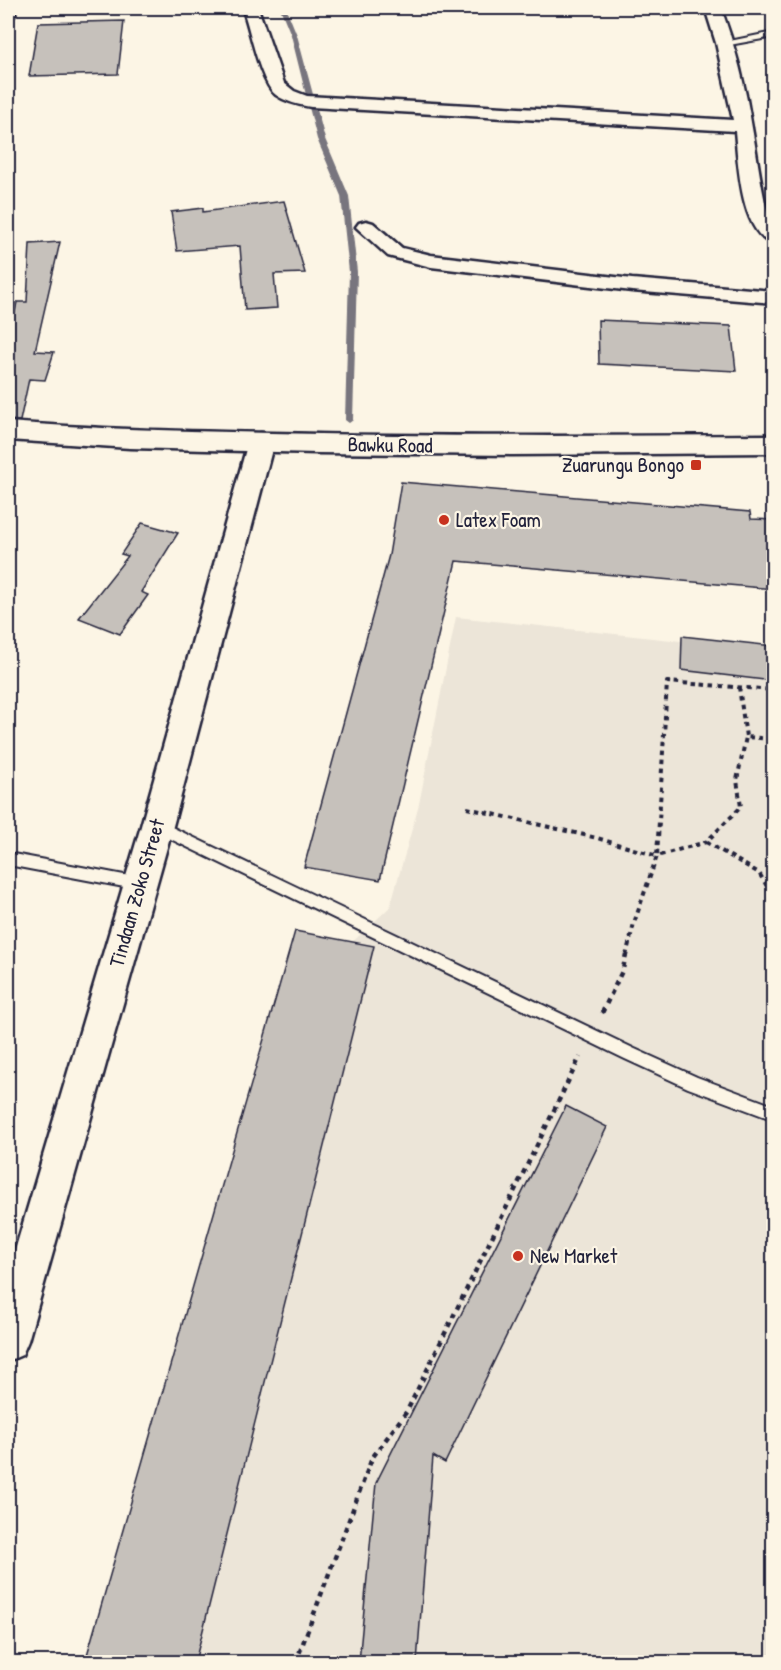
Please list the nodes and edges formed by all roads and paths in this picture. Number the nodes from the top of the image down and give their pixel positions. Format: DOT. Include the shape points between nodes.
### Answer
graph roads {
  1 [pos="8,8"];
  2 [pos="249,8"];
  3 [pos="713,8"];
  4 [pos="8,12"];
  5 [pos="774,34"];
  6 [pos="724,43"];
  7 [pos="743,126"];
  8 [pos="366,227"];
  9 [pos="774,238"];
  10 [pos="774,297"];
  11 [pos="8,431"];
  12 [pos="261,442"];
  13 [pos="774,444"];
  14 [pos="739,687"];
  15 [pos="774,690"];
  16 [pos="746,737"];
  17 [pos="774,739"];
  18 [pos="467,808"];
  19 [pos="157,826"];
  20 [pos="706,842"];
  21 [pos="657,856"];
  22 [pos="8,859"];
  23 [pos="140,884"];
  24 [pos="774,898"];
  25 [pos="590,1036"];
  26 [pos="774,1113"];
  27 [pos="8,1341"];
  28 [pos="296,1662"];
  1 -- 4 [label="street"];
  2 -- 7 [label="street" via="276,85 295,99"];
  3 -- 6 [label="street"];
  5 -- 6 [label="lane"];
  6 -- 7 [label="street"];
  7 -- 9 [label="street" via="757,212 761,224"];
  8 -- 10 [label="street" via="395,252 430,261"];
  11 -- 12 [label="main road, Bawku Road"];
  12 -- 13 [label="main road, Bawku Road" via="573,447"];
  12 -- 19 [label="main road, Tindaan Zoko Street"];
  14 -- 15 [label="path"];
  14 -- 16 [label="path"];
  14 -- 21 [label="path" via="667,682"];
  16 -- 17 [label="path"];
  16 -- 20 [label="path" via="737,780 741,807"];
  18 -- 21 [label="path"];
  19 -- 23 [label="main road, Tindaan Zoko Street"];
  19 -- 25 [label="lane"];
  20 -- 21 [label="path"];
  20 -- 24 [label="path" via="759,873"];
  21 -- 25 [label="path" via="623,969"];
  22 -- 23 [label="lane"];
  23 -- 27 [label="main road, Tindaan Zoko Street"];
  25 -- 26 [label="lane" via="693,1083"];
  25 -- 28 [label="path" via="407,1411 372,1458"];
}
